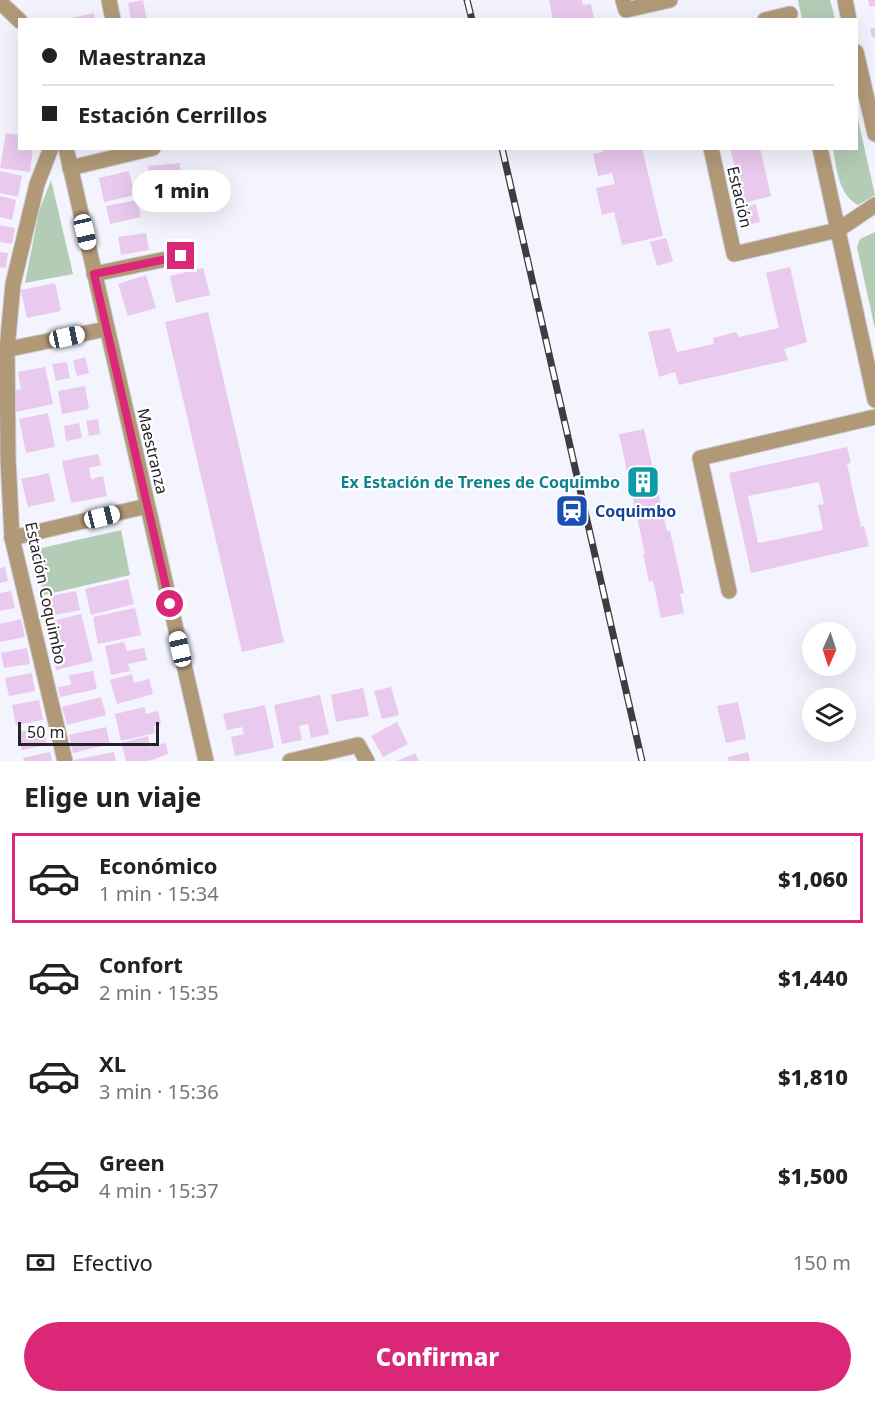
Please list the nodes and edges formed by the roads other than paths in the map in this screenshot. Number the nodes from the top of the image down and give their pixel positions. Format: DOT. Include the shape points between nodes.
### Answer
graph roads {
  1 [pos="109,0"];
  2 [pos="623,0"];
  3 [pos="670,0"];
  4 [pos="845,0"];
  5 [pos="0,2"];
  6 [pos="790,11"];
  7 [pos="114,18"];
  8 [pos="771,18"];
  9 [pos="849,18"];
  10 [pos="18,19"];
  11 [pos="858,61"];
  12 [pos="875,134"];
  13 [pos="50,150"];
  14 [pos="66,150"];
  15 [pos="145,150"];
  16 [pos="711,150"];
  17 [pos="820,150"];
  18 [pos="70,168"];
  19 [pos="875,205"];
  20 [pos="838,230"];
  21 [pos="181,256"];
  22 [pos="94,274"];
  23 [pos="106,329"];
  24 [pos="4,350"];
  25 [pos="875,398"];
  26 [pos="875,417"];
  27 [pos="147,506"];
  28 [pos="12,538"];
  29 [pos="729,591"];
  30 [pos="65,761"];
  31 [pos="206,761"];
  32 [pos="290,761"];
  33 [pos="367,761"];
  1 -- 7 [label="street"];
  2 -- 3 [label="street" via="626,10"];
  4 -- 9 [label="street"];
  5 -- 10 [label="street"];
  6 -- 8 [label="street"];
  11 -- 12 [label="street"];
  13 -- 24 [label="street, Estación Coquimbo" via="14,284"];
  14 -- 18 [label="street, Maestranza"];
  15 -- 18 [label="street"];
  16 -- 20 [label="street, Estación" via="734,254"];
  17 -- 20 [label="street"];
  18 -- 22 [label="street, Maestranza"];
  19 -- 20 [label="street"];
  20 -- 25 [label="street"];
  21 -- 22 [label="street"];
  22 -- 23 [label="street, Maestranza"];
  23 -- 24 [label="street"];
  23 -- 27 [label="street, Maestranza"];
  24 -- 28 [label="street, Estación Coquimbo"];
  26 -- 29 [label="street" via="700,458"];
  27 -- 28 [label="street"];
  27 -- 31 [label="street, Maestranza"];
  28 -- 30 [label="street, Estación Coquimbo"];
  32 -- 33 [label="street" via="358,745"];
}
